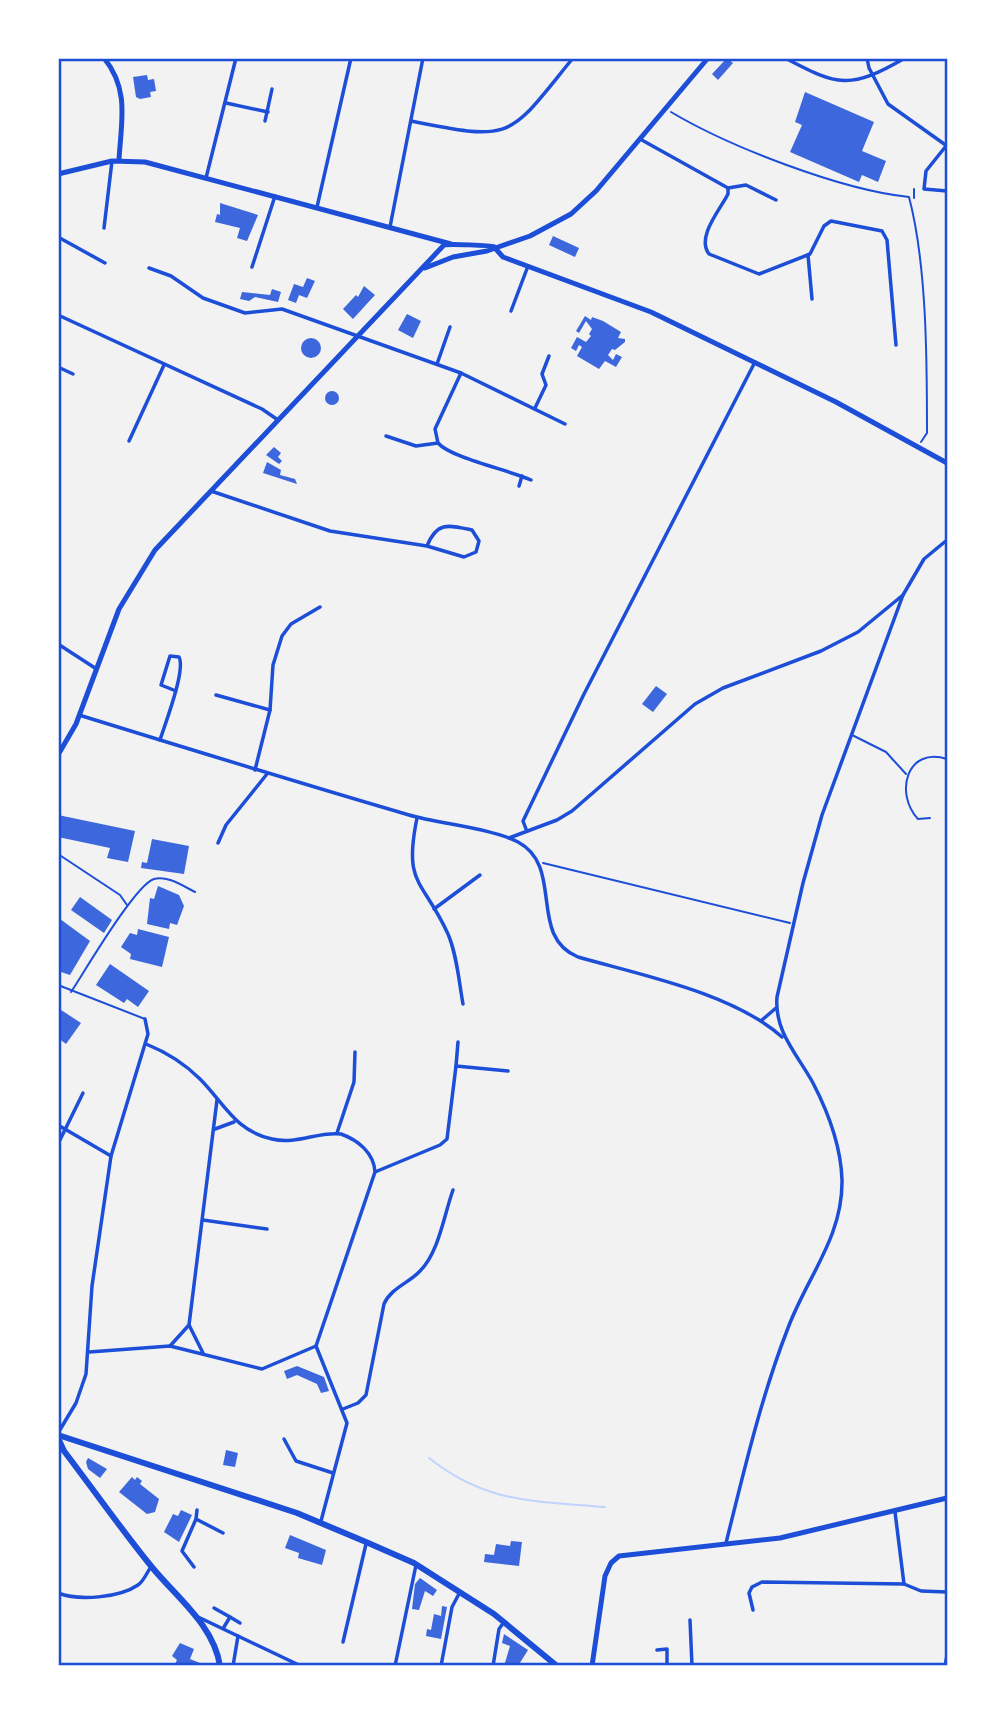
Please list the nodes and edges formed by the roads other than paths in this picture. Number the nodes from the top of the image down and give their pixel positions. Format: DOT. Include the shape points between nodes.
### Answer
graph roads {
  1 [pos="104,58"];
  2 [pos="236,58"];
  3 [pos="351,58"];
  4 [pos="423,58"];
  5 [pos="469,58"];
  6 [pos="481,58"];
  7 [pos="573,58"];
  8 [pos="708,58"];
  9 [pos="785,58"];
  10 [pos="867,58"];
  11 [pos="905,58"];
  12 [pos="873,76"];
  13 [pos="272,89"];
  14 [pos="226,103"];
  15 [pos="268,112"];
  16 [pos="265,121"];
  17 [pos="411,121"];
  18 [pos="639,139"];
  19 [pos="947,146"];
  20 [pos="115,160"];
  21 [pos="58,174"];
  22 [pos="206,178"];
  23 [pos="728,188"];
  24 [pos="947,191"];
  25 [pos="275,196"];
  26 [pos="776,200"];
  27 [pos="317,207"];
  28 [pos="104,228"];
  29 [pos="390,228"];
  30 [pos="58,237"];
  31 [pos="430,240"];
  32 [pos="452,244"];
  33 [pos="494,247"];
  34 [pos="441,251"];
  35 [pos="807,255"];
  36 [pos="451,257"];
  37 [pos="105,263"];
  38 [pos="529,264"];
  39 [pos="252,267"];
  40 [pos="149,268"];
  41 [pos="425,268"];
  42 [pos="812,299"];
  43 [pos="512,311"];
  44 [pos="58,315"];
  45 [pos="450,327"];
  46 [pos="358,337"];
  47 [pos="896,345"];
  48 [pos="549,356"];
  49 [pos="755,362"];
  50 [pos="437,364"];
  51 [pos="164,365"];
  52 [pos="58,367"];
  53 [pos="461,373"];
  54 [pos="73,374"];
  55 [pos="535,409"];
  56 [pos="278,420"];
  57 [pos="565,424"];
  58 [pos="386,436"];
  59 [pos="129,441"];
  60 [pos="438,443"];
  61 [pos="947,463"];
  62 [pos="522,476"];
  63 [pos="531,480"];
  64 [pos="519,485"];
  65 [pos="209,491"];
  66 [pos="947,540"];
  67 [pos="427,546"];
  68 [pos="902,595"];
  69 [pos="320,607"];
  70 [pos="885,612"];
  71 [pos="895,618"];
  72 [pos="58,644"];
  73 [pos="95,668"];
  74 [pos="176,691"];
  75 [pos="216,695"];
  76 [pos="270,710"];
  77 [pos="79,715"];
  78 [pos="852,735"];
  79 [pos="160,740"];
  80 [pos="58,755"];
  81 [pos="947,760"];
  82 [pos="255,770"];
  83 [pos="267,773"];
  84 [pos="907,775"];
  85 [pos="417,818"];
  86 [pos="930,818"];
  87 [pos="526,830"];
  88 [pos="509,838"];
  89 [pos="218,843"];
  90 [pos="58,854"];
  91 [pos="480,875"];
  92 [pos="195,892"];
  93 [pos="127,905"];
  94 [pos="434,909"];
  95 [pos="58,985"];
  96 [pos="71,992"];
  97 [pos="463,1004"];
  98 [pos="776,1008"];
  99 [pos="145,1019"];
  100 [pos="761,1021"];
  101 [pos="783,1037"];
  102 [pos="458,1042"];
  103 [pos="146,1044"];
  104 [pos="355,1052"];
  105 [pos="456,1066"];
  106 [pos="508,1071"];
  107 [pos="83,1093"];
  108 [pos="217,1100"];
  109 [pos="234,1122"];
  110 [pos="58,1125"];
  111 [pos="63,1128"];
  112 [pos="214,1130"];
  113 [pos="337,1133"];
  114 [pos="58,1144"];
  115 [pos="111,1156"];
  116 [pos="375,1172"];
  117 [pos="453,1190"];
  118 [pos="203,1220"];
  119 [pos="267,1229"];
  120 [pos="189,1325"];
  121 [pos="170,1346"];
  122 [pos="316,1346"];
  123 [pos="89,1352"];
  124 [pos="203,1353"];
  125 [pos="342,1409"];
  126 [pos="58,1436"];
  127 [pos="284,1439"];
  128 [pos="333,1473"];
  129 [pos="947,1498"];
  130 [pos="197,1510"];
  131 [pos="895,1512"];
  132 [pos="196,1520"];
  133 [pos="321,1521"];
  134 [pos="223,1533"];
  135 [pos="366,1542"];
  136 [pos="726,1543"];
  137 [pos="416,1565"];
  138 [pos="151,1567"];
  139 [pos="194,1567"];
  140 [pos="904,1584"];
  141 [pos="460,1592"];
  142 [pos="947,1592"];
  143 [pos="58,1593"];
  144 [pos="214,1608"];
  145 [pos="753,1610"];
  146 [pos="194,1615"];
  147 [pos="230,1617"];
  148 [pos="690,1620"];
  149 [pos="504,1622"];
  150 [pos="240,1623"];
  151 [pos="223,1628"];
  152 [pos="238,1636"];
  153 [pos="343,1642"];
  154 [pos="657,1650"];
  155 [pos="947,1656"];
  156 [pos="220,1666"];
  157 [pos="233,1666"];
  158 [pos="301,1666"];
  159 [pos="395,1666"];
  160 [pos="441,1666"];
  161 [pos="493,1666"];
  162 [pos="557,1666"];
  163 [pos="592,1666"];
  164 [pos="667,1666"];
  165 [pos="692,1666"];
  166 [pos="945,1666"];
  1 -- 20 [label="street" via="115,75 124,112"];
  2 -- 14 [label="street"];
  3 -- 27 [label="street"];
  4 -- 17 [label="street"];
  5 -- 6 [label="street"];
  7 -- 17 [label="street" via="526,117 506,128 473,133"];
  8 -- 18 [label="street"];
  9 -- 12 [label="street" via="830,80"];
  10 -- 12 [label="street"];
  11 -- 12 [label="street"];
  12 -- 19 [label="street" via="888,104"];
  13 -- 15 [label="street"];
  14 -- 15 [label="street"];
  14 -- 22 [label="street"];
  15 -- 16 [label="street"];
  17 -- 29 [label="street"];
  18 -- 23 [label="street"];
  18 -- 33 [label="street" via="571,214 540,232"];
  19 -- 24 [label="street" via="926,172 924,190"];
  20 -- 21 [label="street"];
  20 -- 22 [label="street" via="145,162"];
  20 -- 28 [label="street"];
  22 -- 25 [label="street"];
  23 -- 26 [label="street" via="746,185"];
  23 -- 35 [label="street" via="704,239 709,254 762,274"];
  25 -- 27 [label="street"];
  25 -- 39 [label="street"];
  27 -- 29 [label="street"];
  29 -- 31 [label="street"];
  30 -- 37 [label="street"];
  31 -- 32 [label="street"];
  31 -- 34 [label="street"];
  32 -- 33 [label="street"];
  32 -- 34 [label="street"];
  32 -- 36 [label="street" via="456,250"];
  33 -- 36 [label="street"];
  33 -- 38 [label="street" via="503,257"];
  34 -- 36 [label="street"];
  34 -- 41 [label="street"];
  35 -- 42 [label="street"];
  35 -- 47 [label="street" via="831,221 884,233"];
  36 -- 41 [label="street"];
  38 -- 43 [label="street"];
  38 -- 49 [label="street" via="651,312"];
  40 -- 46 [label="street" via="172,276 203,298 245,313 282,309"];
  41 -- 46 [label="street"];
  44 -- 51 [label="street"];
  45 -- 50 [label="street"];
  46 -- 50 [label="street"];
  46 -- 56 [label="street"];
  48 -- 55 [label="street" via="542,374 547,385"];
  49 -- 61 [label="street"];
  49 -- 87 [label="street" via="584,694 523,821"];
  50 -- 53 [label="street"];
  51 -- 56 [label="street"];
  51 -- 59 [label="street"];
  52 -- 54 [label="street"];
  53 -- 55 [label="street"];
  53 -- 60 [label="street" via="436,425"];
  55 -- 57 [label="street"];
  56 -- 65 [label="street"];
  58 -- 60 [label="street" via="416,446"];
  60 -- 62 [label="street" via="454,454"];
  62 -- 63 [label="street"];
  62 -- 64 [label="street"];
  65 -- 67 [label="street" via="330,531"];
  65 -- 73 [label="street" via="141,570"];
  66 -- 68 [label="street" via="924,559"];
  67 -- 67 [label="street" via="467,556 476,552 479,541 472,530 443,525"];
  68 -- 70 [label="street"];
  68 -- 71 [label="street"];
  69 -- 76 [label="street" via="291,624 282,636 273,665"];
  70 -- 71 [label="street"];
  70 -- 87 [label="street" via="840,642 702,699 660,730 572,811"];
  71 -- 78 [label="street"];
  72 -- 73 [label="street"];
  73 -- 77 [label="street"];
  74 -- 74 [label="street" via="181,663 170,656 161,685"];
  74 -- 79 [label="street"];
  75 -- 76 [label="street"];
  76 -- 82 [label="street"];
  77 -- 79 [label="street"];
  77 -- 80 [label="street"];
  78 -- 84 [label="lane" via="886,752"];
  78 -- 98 [label="street" via="822,815"];
  79 -- 82 [label="street"];
  81 -- 84 [label="lane" via="925,758"];
  82 -- 83 [label="street"];
  83 -- 85 [label="street"];
  83 -- 89 [label="street" via="226,825"];
  84 -- 86 [label="lane" via="905,793 911,809 920,820"];
  85 -- 88 [label="street"];
  85 -- 94 [label="street" via="411,846 413,871"];
  87 -- 88 [label="street"];
  88 -- 100 [label="street" via="539,862 551,928 564,949 715,1000"];
  90 -- 93 [label="lane" via="120,895"];
  91 -- 94 [label="street"];
  92 -- 93 [label="lane" via="158,878 148,882"];
  93 -- 96 [label="lane"];
  94 -- 97 [label="street" via="451,943"];
  95 -- 96 [label="lane"];
  96 -- 99 [label="lane"];
  98 -- 100 [label="street"];
  98 -- 101 [label="street"];
  99 -- 103 [label="street" via="149,1030"];
  100 -- 101 [label="street"];
  101 -- 136 [label="street" via="812,1081 832,1127 841,1167 841,1196 829,1245 781,1347"];
  102 -- 105 [label="street"];
  103 -- 108 [label="street" via="184,1065"];
  103 -- 115 [label="street"];
  104 -- 113 [label="street" via="354,1082"];
  105 -- 106 [label="street"];
  105 -- 116 [label="street" via="447,1139"];
  107 -- 111 [label="street"];
  108 -- 109 [label="street"];
  108 -- 112 [label="street"];
  109 -- 112 [label="street"];
  109 -- 113 [label="street" via="282,1141"];
  110 -- 111 [label="street"];
  111 -- 114 [label="street"];
  111 -- 115 [label="street"];
  112 -- 118 [label="street"];
  113 -- 116 [label="street" via="368,1152"];
  115 -- 123 [label="street" via="92,1286"];
  116 -- 122 [label="street"];
  117 -- 125 [label="street" via="428,1260 384,1304 366,1395"];
  118 -- 119 [label="street"];
  118 -- 120 [label="street"];
  120 -- 121 [label="street"];
  120 -- 124 [label="street"];
  121 -- 123 [label="street"];
  121 -- 124 [label="street"];
  122 -- 124 [label="street" via="262,1369"];
  122 -- 125 [label="street"];
  123 -- 126 [label="street" via="82,1389"];
  125 -- 128 [label="street" via="347,1423"];
  126 -- 133 [label="main road"];
  126 -- 138 [label="main road" via="64,1451"];
  127 -- 128 [label="street" via="296,1461"];
  128 -- 133 [label="street"];
  129 -- 131 [label="street"];
  130 -- 132 [label="street"];
  131 -- 136 [label="street" via="780,1538"];
  131 -- 140 [label="street"];
  132 -- 134 [label="street"];
  132 -- 139 [label="street" via="182,1555"];
  133 -- 135 [label="main road"];
  135 -- 137 [label="main road"];
  135 -- 153 [label="street"];
  136 -- 163 [label="street" via="637,1552 613,1560 605,1576"];
  137 -- 141 [label="main road"];
  137 -- 159 [label="street"];
  138 -- 143 [label="street" via="138,1585 114,1592 84,1598"];
  138 -- 146 [label="main road"];
  140 -- 142 [label="street" via="920,1591"];
  140 -- 145 [label="street" via="762,1582 749,1592"];
  141 -- 149 [label="main road"];
  141 -- 160 [label="street" via="452,1607"];
  144 -- 147 [label="street"];
  146 -- 151 [label="street"];
  146 -- 156 [label="main road" via="212,1639"];
  147 -- 150 [label="street"];
  147 -- 151 [label="street"];
  148 -- 165 [label="street"];
  149 -- 161 [label="street"];
  149 -- 162 [label="main road"];
  151 -- 152 [label="street"];
  152 -- 157 [label="street"];
  152 -- 158 [label="street"];
  154 -- 164 [label="street" via="667,1649"];
  155 -- 166 [label="street"];
}
